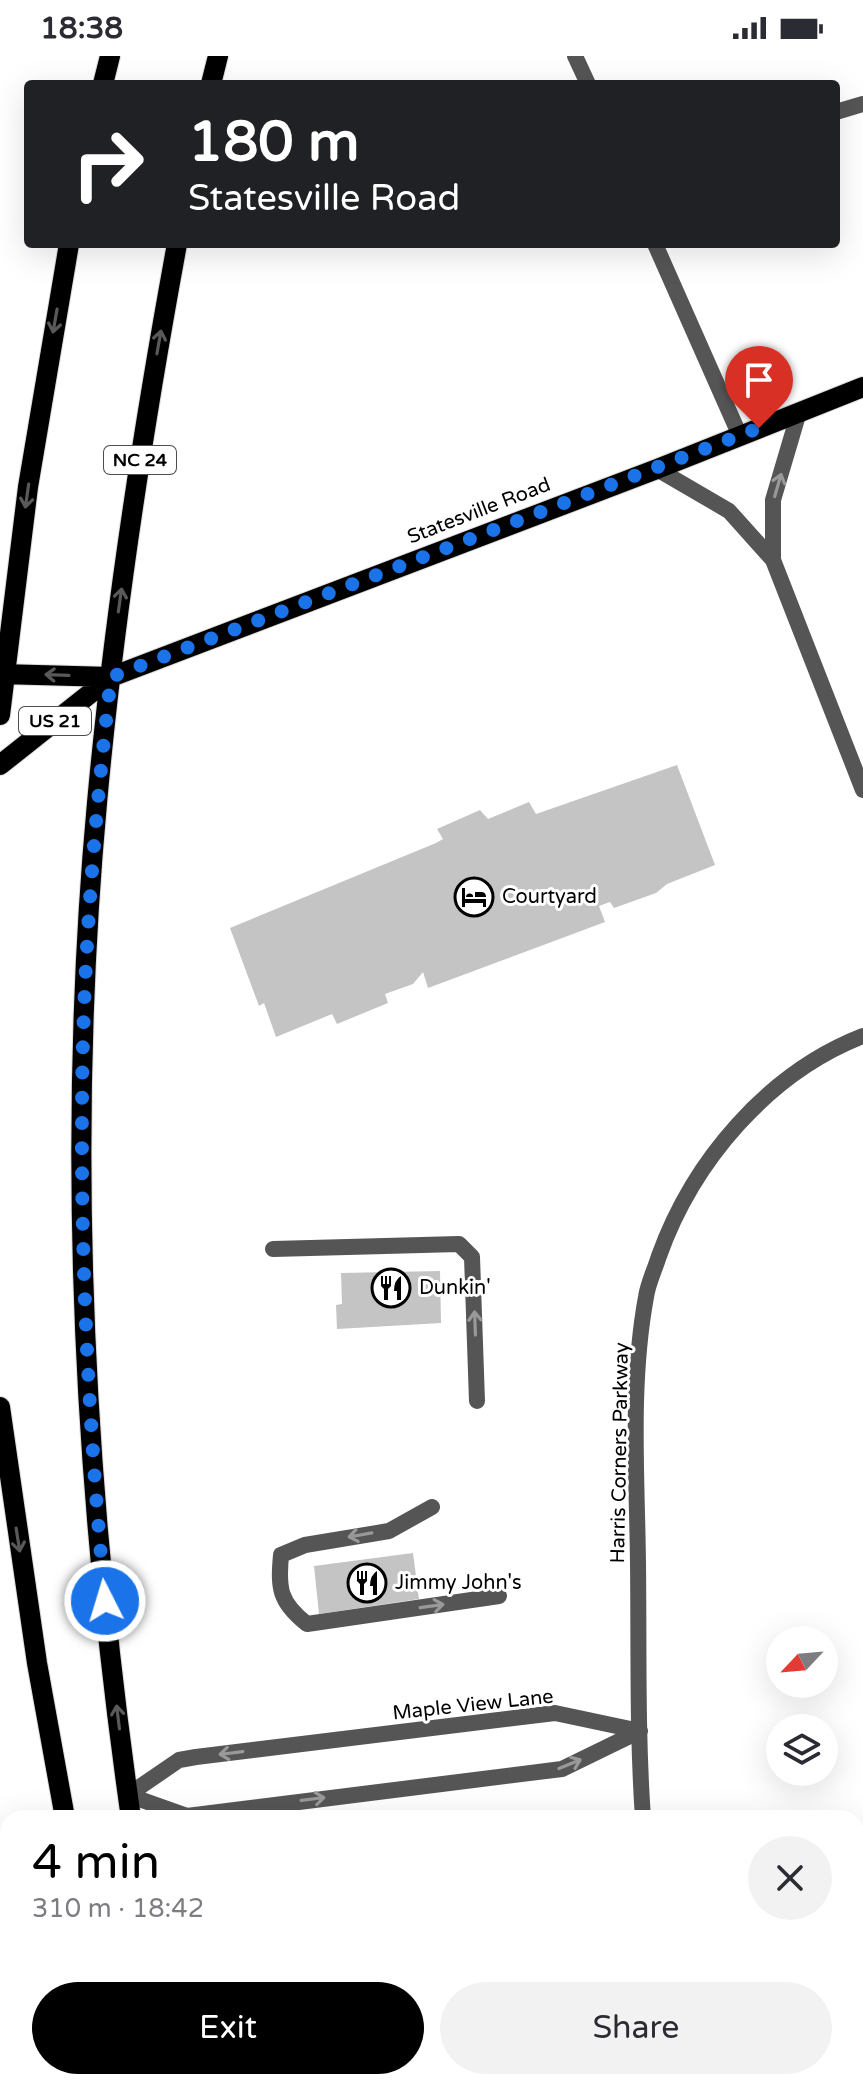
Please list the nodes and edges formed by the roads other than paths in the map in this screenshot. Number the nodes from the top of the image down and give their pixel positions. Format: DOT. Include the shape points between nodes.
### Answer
graph roads {
  1 [pos="110,56"];
  2 [pos="211,56"];
  3 [pos="218,56"];
  4 [pos="575,56"];
  5 [pos="104,80"];
  6 [pos="209,80"];
  7 [pos="210,80"];
  8 [pos="586,80"];
  9 [pos="863,104"];
  10 [pos="840,111"];
  11 [pos="68,248"];
  12 [pos="176,248"];
  13 [pos="657,248"];
  14 [pos="863,387"];
  15 [pos="799,412"];
  16 [pos="740,436"];
  17 [pos="657,469"];
  18 [pos="773,560"];
  19 [pos="2,673"];
  20 [pos="111,677"];
  21 [pos="0,715"];
  22 [pos="0,765"];
  23 [pos="863,790"];
  24 [pos="863,1036"];
  25 [pos="273,1249"];
  26 [pos="477,1401"];
  27 [pos="0,1407"];
  28 [pos="432,1507"];
  29 [pos="499,1596"];
  30 [pos="640,1731"];
  31 [pos="128,1795"];
  32 [pos="64,1810"];
  33 [pos="130,1810"];
  34 [pos="170,1810"];
  35 [pos="235,1810"];
  36 [pos="643,1810"];
  1 -- 5 [label="main road"];
  2 -- 6 [label="main road"];
  3 -- 7 [label="main road"];
  4 -- 8 [label="street"];
  9 -- 10 [label="street"];
  11 -- 19 [label="main road, one-way"];
  20 -- 12 [label="main road, NC 24, one-way" via="133,503"];
  13 -- 16 [label="street"];
  14 -- 15 [label="main road, Statesville Road / US 21"];
  15 -- 16 [label="main road, Statesville Road / US 21"];
  18 -- 15 [label="street, one-way" via="773,500"];
  16 -- 17 [label="main road, Statesville Road / US 21"];
  17 -- 18 [label="street" via="729,511"];
  17 -- 20 [label="main road, Statesville Road / US 21"];
  18 -- 23 [label="street"];
  20 -- 19 [label="main road, Statesville Road / US 21, one-way"];
  19 -- 21 [label="main road"];
  20 -- 22 [label="main road, Statesville Road / US 21"];
  31 -- 20 [label="main road, NC 24, one-way" via="97,1519 83,1236 85,991"];
  24 -- 30 [label="street, Harris Corners Parkway" via="833,1047 780,1084 732,1131 669,1231 646,1294 637,1421"];
  26 -- 25 [label="street, one-way" via="472,1257 459,1244"];
  27 -- 32 [label="main road, one-way"];
  28 -- 29 [label="street, one-way" via="389,1531 305,1545 281,1555 278,1587 295,1615 307,1624"];
  30 -- 31 [label="street, Maple View Lane, one-way" via="555,1713 227,1753 179,1760"];
  35 -- 30 [label="street, one-way" via="562,1769"];
  30 -- 36 [label="street, Harris Corners Parkway"];
  31 -- 33 [label="main road, NC 24"];
  31 -- 34 [label="street, one-way"];
}
